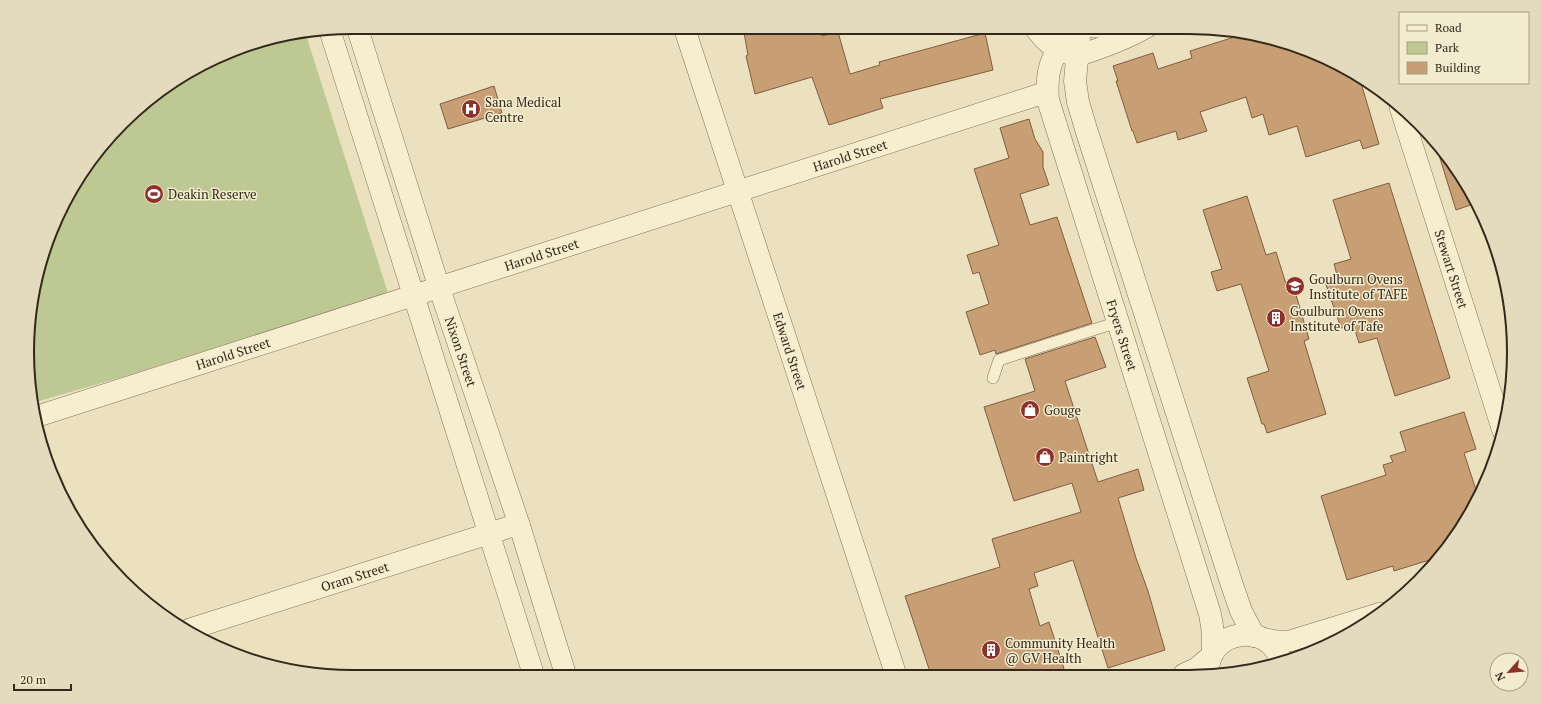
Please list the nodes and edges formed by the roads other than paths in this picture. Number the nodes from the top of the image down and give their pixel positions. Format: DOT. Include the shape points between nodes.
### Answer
graph roads {
  1 [pos="359,34"];
  2 [pos="686,34"];
  3 [pos="1040,34"];
  4 [pos="1076,34"];
  5 [pos="1135,34"];
  6 [pos="331,35"];
  7 [pos="1067,53"];
  8 [pos="1048,92"];
  9 [pos="1404,117"];
  10 [pos="1086,129"];
  11 [pos="1060,138"];
  12 [pos="738,191"];
  13 [pos="439,287"];
  14 [pos="413,295"];
  15 [pos="1118,322"];
  16 [pos="1163,371"];
  17 [pos="993,378"];
  18 [pos="1136,380"];
  19 [pos="40,415"];
  20 [pos="1500,420"];
  21 [pos="519,524"];
  22 [pos="488,535"];
  23 [pos="1361,619"];
  24 [pos="194,628"];
  25 [pos="1258,637"];
  26 [pos="1278,657"];
  27 [pos="1211,661"];
  28 [pos="532,670"];
  29 [pos="564,670"];
  30 [pos="894,670"];
  31 [pos="1193,670"];
  1 -- 13 [label="street, Nixon Street"];
  2 -- 12 [label="street, Edward Street"];
  3 -- 7 [label="street" via="1045,40"];
  4 -- 7 [label="street"];
  5 -- 7 [label="street" via="1099,49"];
  6 -- 14 [label="street"];
  7 -- 8 [label="street, Fryers Street" via="1050,65"];
  7 -- 10 [label="street"];
  8 -- 11 [label="street, Fryers Street"];
  8 -- 12 [label="street, Harold Street"];
  9 -- 20 [label="street, Stewart Street"];
  10 -- 11 [label="street"];
  10 -- 16 [label="street"];
  11 -- 15 [label="street, Fryers Street"];
  12 -- 13 [label="street, Harold Street"];
  12 -- 30 [label="street, Edward Street"];
  13 -- 14 [label="street, Harold Street"];
  13 -- 21 [label="street, Nixon Street"];
  14 -- 19 [label="street, Harold Street"];
  14 -- 22 [label="street"];
  15 -- 17 [label="lane" via="999,360"];
  15 -- 18 [label="street, Fryers Street"];
  16 -- 18 [label="street"];
  16 -- 25 [label="street" via="1241,611"];
  18 -- 27 [label="street, Fryers Street" via="1210,614 1213,632"];
  21 -- 22 [label="street, Oram Street"];
  21 -- 29 [label="street, Nixon Street"];
  22 -- 24 [label="street, Oram Street"];
  22 -- 28 [label="street"];
  23 -- 25 [label="street" via="1290,641"];
  25 -- 26 [label="street" via="1272,647"];
  25 -- 27 [label="street" via="1243,634 1231,637 1221,643"];
  27 -- 31 [label="street"];
}
